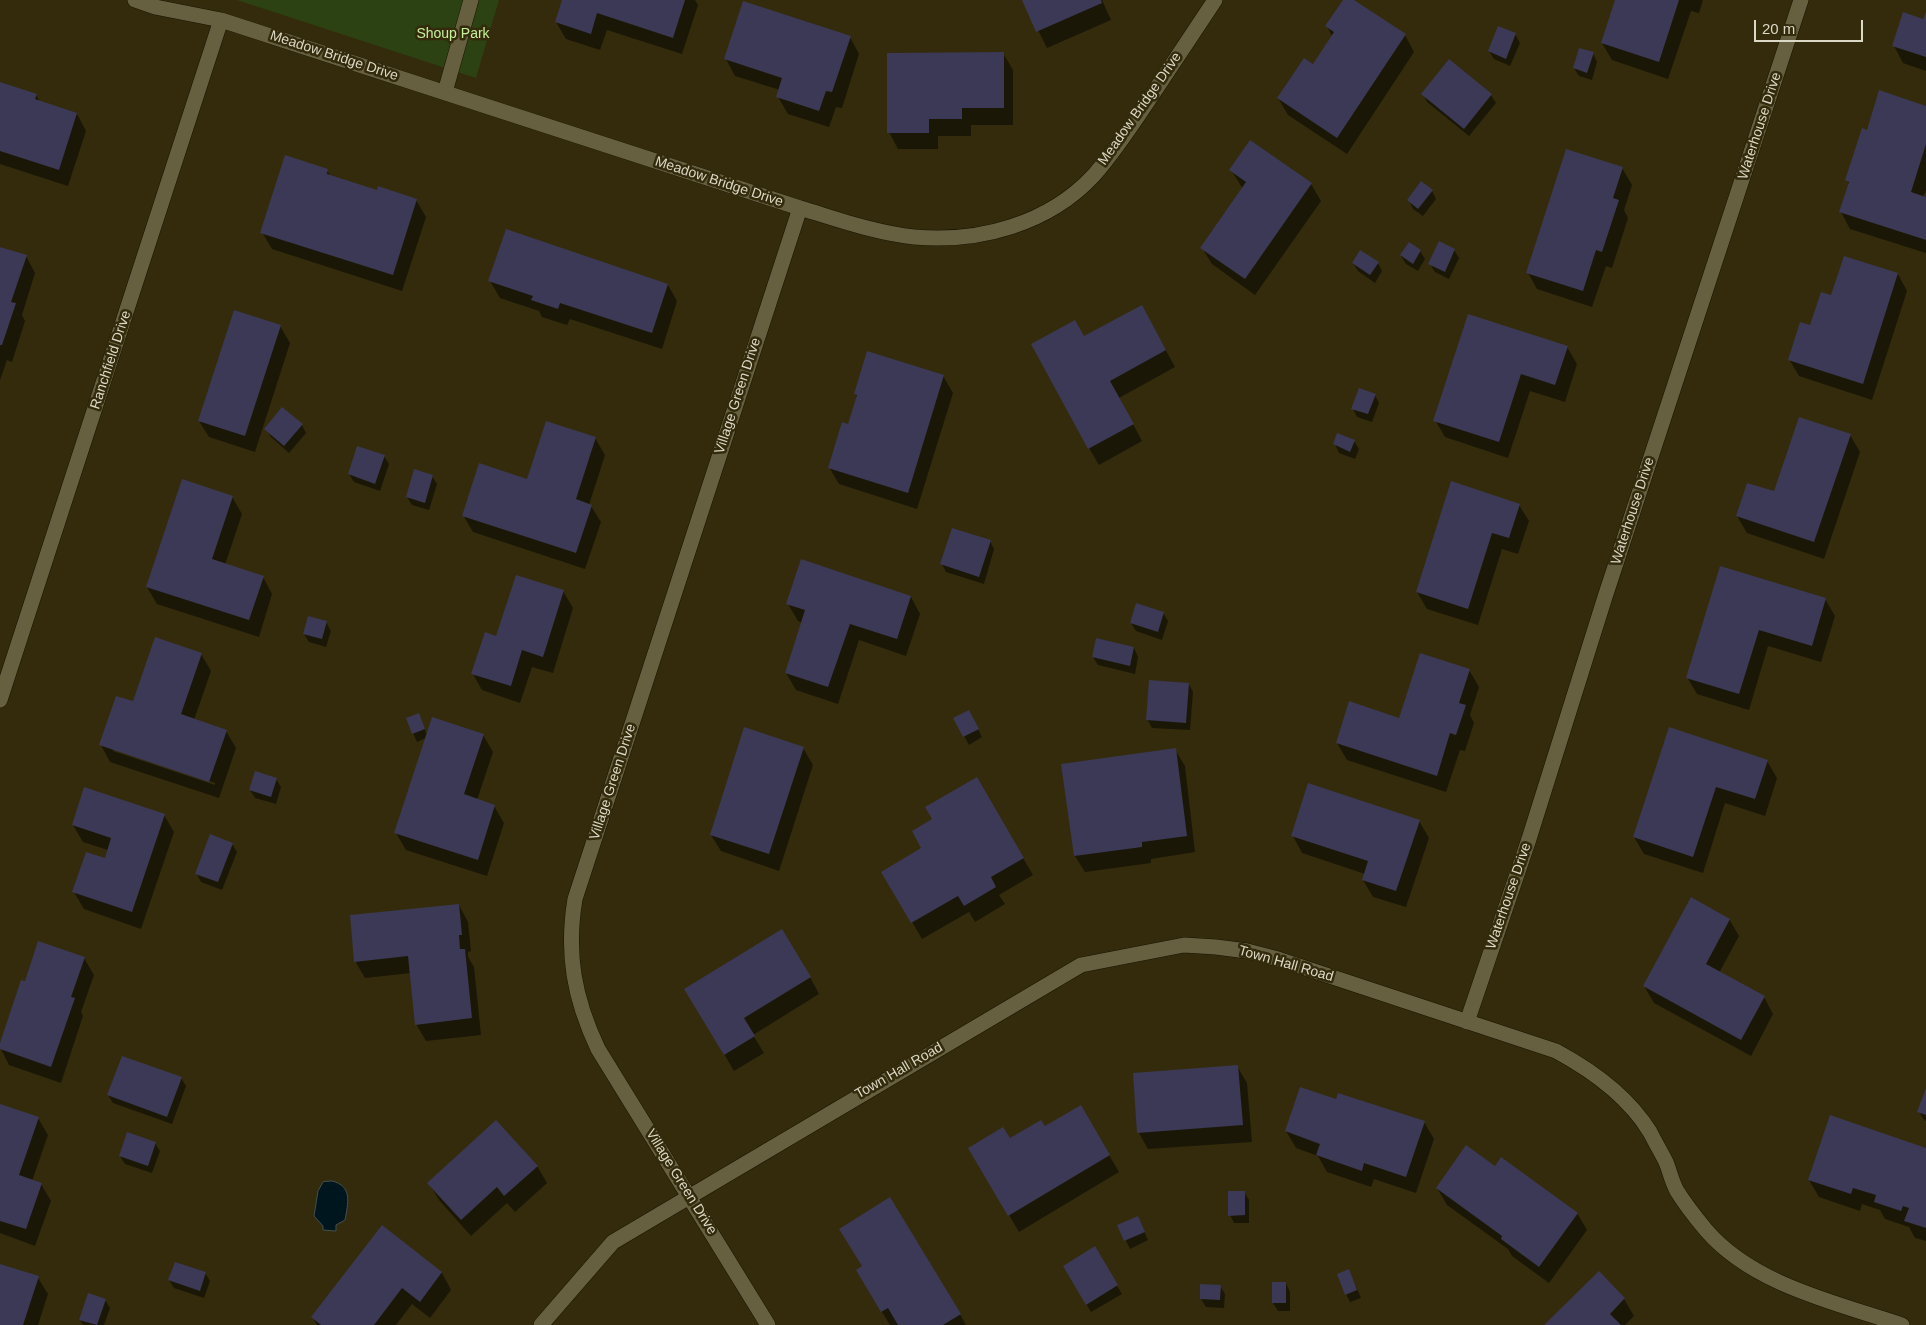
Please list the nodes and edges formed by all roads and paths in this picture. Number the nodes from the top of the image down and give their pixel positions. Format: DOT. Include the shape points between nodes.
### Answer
graph roads {
  1 [pos="135,0"];
  2 [pos="471,0"];
  3 [pos="1215,0"];
  4 [pos="1801,0"];
  5 [pos="221,20"];
  6 [pos="445,92"];
  7 [pos="800,208"];
  8 [pos="0,700"];
  9 [pos="1467,1022"];
  10 [pos="690,1195"];
  11 [pos="541,1325"];
  12 [pos="768,1325"];
  13 [pos="1902,1325"];
  1 -- 5 [label="street, Meadow Bridge Drive"];
  2 -- 6 [label="street"];
  3 -- 7 [label="street, Meadow Bridge Drive" via="1119,145 1085,183 1040,216 974,236 944,238 890,233"];
  4 -- 9 [label="street, Waterhouse Drive"];
  5 -- 6 [label="street, Meadow Bridge Drive"];
  5 -- 8 [label="street, Ranchfield Drive"];
  6 -- 7 [label="street, Meadow Bridge Drive"];
  7 -- 10 [label="street, Village Green Drive" via="575,899 572,922 573,974 588,1028"];
  9 -- 10 [label="street, Town Hall Road" via="1278,959 1216,947 1184,945 1081,965"];
  9 -- 13 [label="street, Town Hall Road" via="1556,1052 1608,1084 1649,1131 1676,1190 1707,1231 1740,1261 1779,1283"];
  10 -- 11 [label="street, Town Hall Road" via="613,1242"];
  10 -- 12 [label="street, Village Green Drive"];
}
